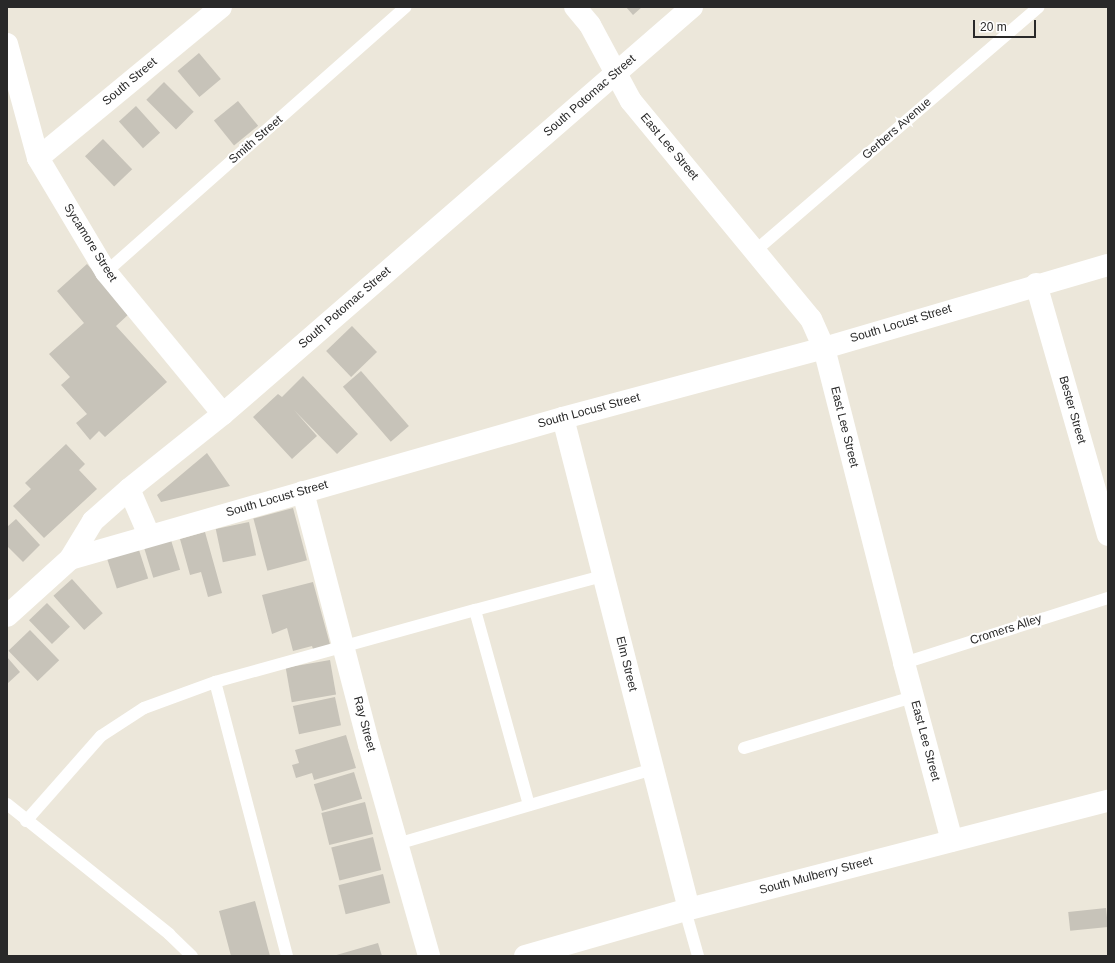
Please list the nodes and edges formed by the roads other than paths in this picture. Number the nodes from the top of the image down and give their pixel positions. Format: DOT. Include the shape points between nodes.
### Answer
graph roads {
  1 [pos="221,7"];
  2 [pos="406,7"];
  3 [pos="575,7"];
  4 [pos="692,7"];
  5 [pos="1039,7"];
  6 [pos="7,44"];
  7 [pos="615,74"];
  8 [pos="38,158"];
  9 [pos="755,251"];
  10 [pos="1108,265"];
  11 [pos="106,272"];
  12 [pos="1036,284"];
  13 [pos="824,348"];
  14 [pos="223,414"];
  15 [pos="563,418"];
  16 [pos="129,489"];
  17 [pos="303,492"];
  18 [pos="149,535"];
  19 [pos="1108,535"];
  20 [pos="70,558"];
  21 [pos="603,576"];
  22 [pos="1108,598"];
  23 [pos="475,610"];
  24 [pos="7,616"];
  25 [pos="343,646"];
  26 [pos="904,663"];
  27 [pos="215,682"];
  28 [pos="913,697"];
  29 [pos="744,748"];
  30 [pos="653,768"];
  31 [pos="1108,801"];
  32 [pos="7,804"];
  33 [pos="529,805"];
  34 [pos="26,821"];
  35 [pos="952,841"];
  36 [pos="397,844"];
  37 [pos="687,910"];
  38 [pos="192,956"];
  39 [pos="287,956"];
  40 [pos="429,956"];
  41 [pos="525,956"];
  42 [pos="698,956"];
  1 -- 8 [label="street, South Street"];
  2 -- 11 [label="lane, Smith Street"];
  3 -- 7 [label="street, East Lee Street" via="590,25"];
  4 -- 7 [label="street, South Potomac Street"];
  5 -- 9 [label="lane, Gerbers Avenue"];
  6 -- 8 [label="street, Sycamore Street"];
  7 -- 9 [label="street, East Lee Street" via="631,101"];
  7 -- 14 [label="street, South Potomac Street"];
  8 -- 11 [label="street, Sycamore Street"];
  9 -- 13 [label="street, East Lee Street" via="811,319"];
  10 -- 12 [label="street, South Locust Street"];
  11 -- 14 [label="street, Sycamore Street"];
  12 -- 13 [label="street, South Locust Street"];
  12 -- 19 [label="street, Bester Street"];
  13 -- 15 [label="street, South Locust Street"];
  13 -- 26 [label="street, East Lee Street"];
  14 -- 16 [label="street, South Potomac Street"];
  15 -- 17 [label="street, South Locust Street"];
  15 -- 21 [label="street, Elm Street"];
  16 -- 18 [label="street"];
  16 -- 20 [label="street, South Potomac Street" via="93,521"];
  17 -- 18 [label="street, South Locust Street"];
  17 -- 25 [label="street, Ray Street"];
  18 -- 20 [label="street, South Locust Street"];
  20 -- 24 [label="street, South Potomac Street"];
  21 -- 23 [label="lane"];
  21 -- 30 [label="street, Elm Street"];
  22 -- 26 [label="lane, Cromers Alley"];
  23 -- 25 [label="lane"];
  23 -- 33 [label="lane"];
  25 -- 27 [label="lane"];
  25 -- 36 [label="street, Ray Street"];
  26 -- 28 [label="street, East Lee Street"];
  27 -- 34 [label="lane" via="144,708 101,736"];
  27 -- 39 [label="lane"];
  28 -- 29 [label="lane"];
  28 -- 35 [label="street, East Lee Street"];
  30 -- 33 [label="lane"];
  30 -- 37 [label="street, Elm Street"];
  31 -- 35 [label="street, South Mulberry Street"];
  32 -- 34 [label="lane"];
  33 -- 36 [label="lane"];
  34 -- 38 [label="lane" via="169,934"];
  35 -- 37 [label="street, South Mulberry Street"];
  36 -- 40 [label="street, Ray Street"];
  37 -- 41 [label="street, South Mulberry Street"];
  37 -- 42 [label="lane"];
}
